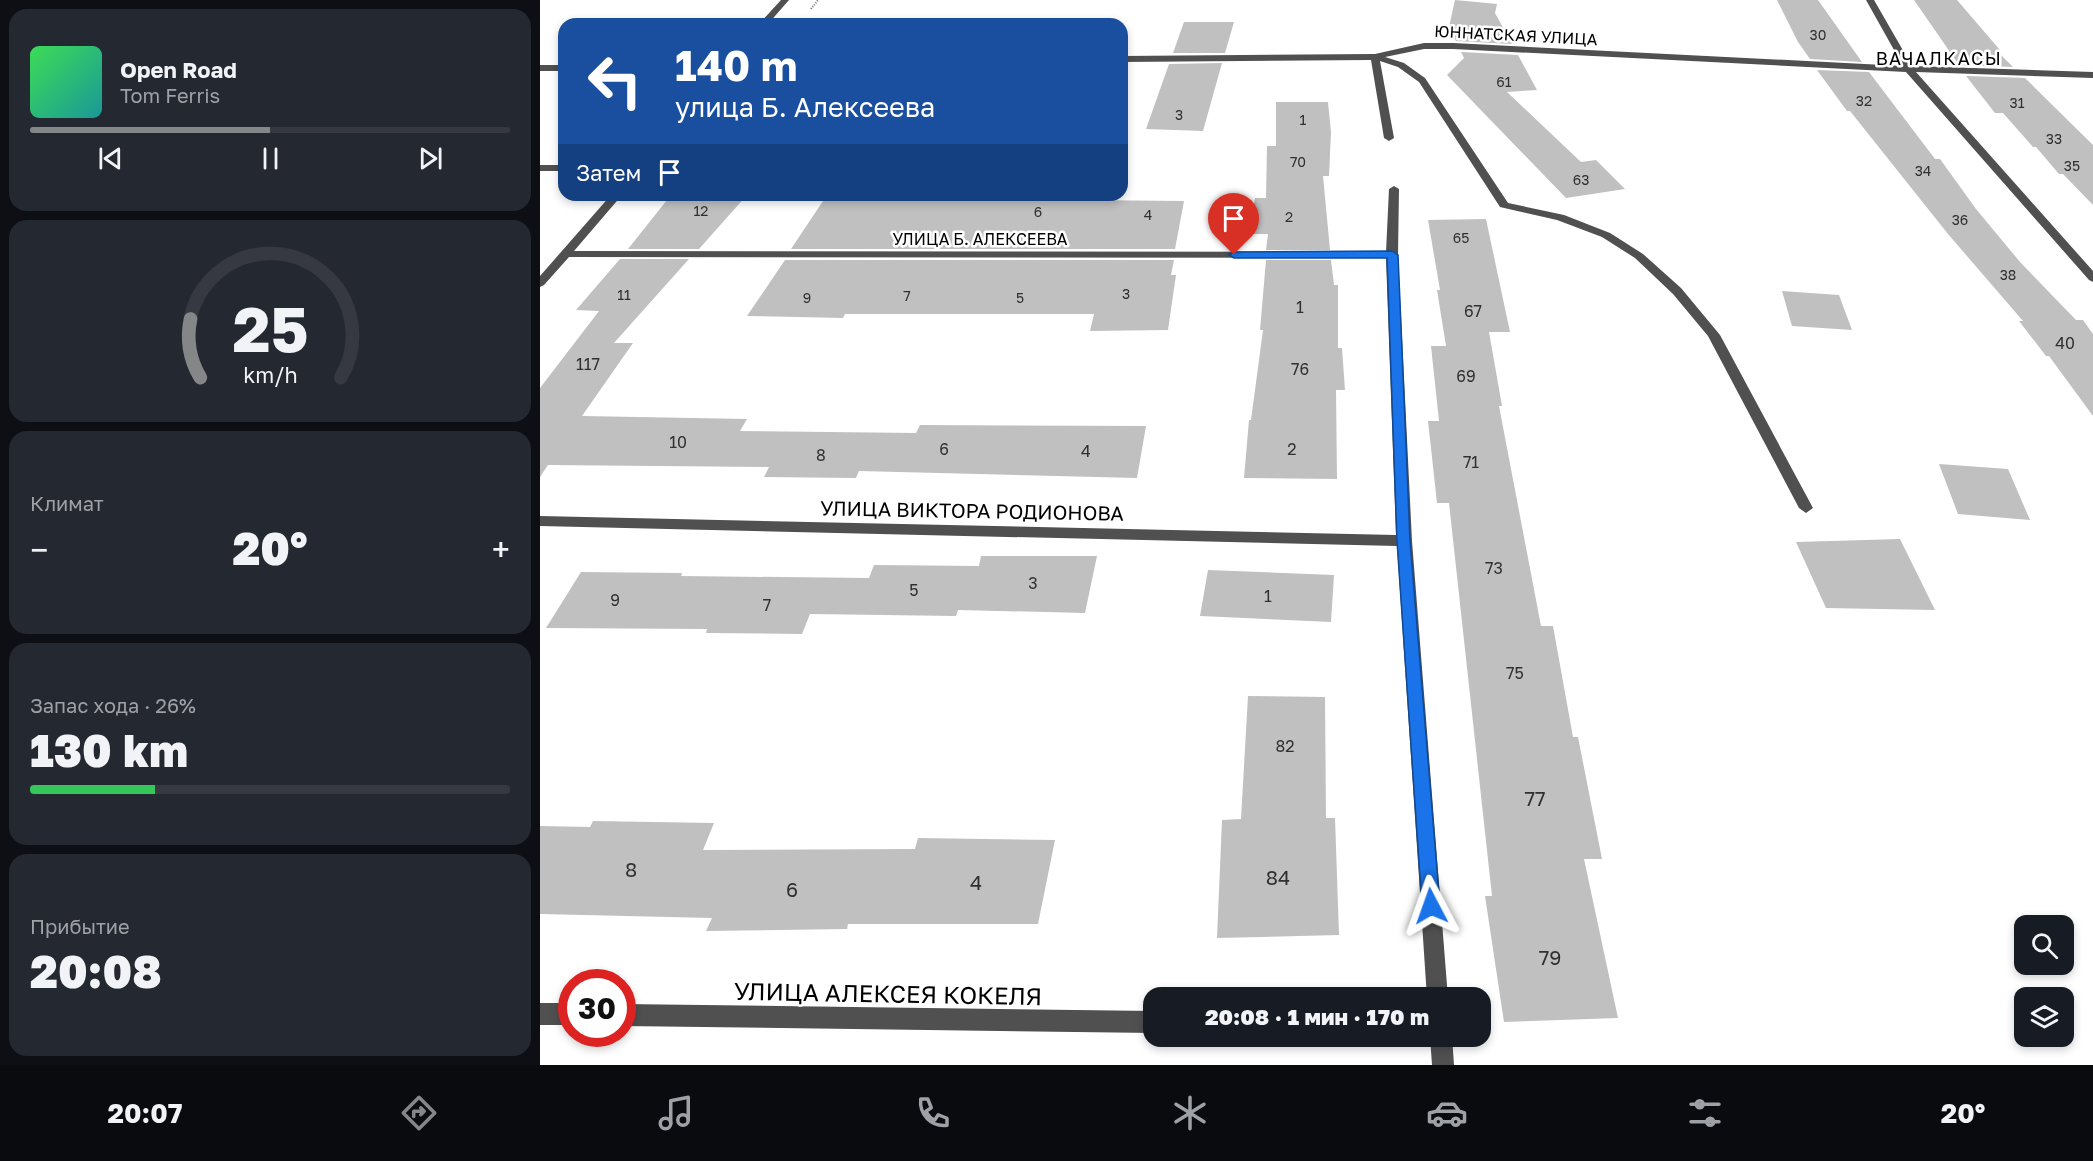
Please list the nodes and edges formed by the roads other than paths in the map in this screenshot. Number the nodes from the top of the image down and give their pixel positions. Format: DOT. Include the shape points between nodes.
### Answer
graph roads {
  1 [pos="785,0"];
  2 [pos="1870,0"];
  3 [pos="768,18"];
  4 [pos="1375,57"];
  5 [pos="1128,59"];
  6 [pos="540,68"];
  7 [pos="558,68"];
  8 [pos="1909,69"];
  9 [pos="2093,75"];
  10 [pos="1389,138"];
  11 [pos="540,168"];
  12 [pos="558,168"];
  13 [pos="1395,189"];
  14 [pos="612,201"];
  15 [pos="567,254"];
  16 [pos="1392,255"];
  17 [pos="2093,278"];
  18 [pos="540,283"];
  19 [pos="1806,508"];
  20 [pos="540,521"];
  21 [pos="1404,541"];
  22 [pos="1437,987"];
  23 [pos="540,1014"];
  24 [pos="558,1014"];
  25 [pos="636,1015"];
  26 [pos="1143,1022"];
  27 [pos="1442,1047"];
  28 [pos="1443,1065"];
  1 -- 3 [label="street"];
  2 -- 8 [label="street"];
  4 -- 5 [label="street, ЮННАТСКАЯ УЛИЦА"];
  4 -- 8 [label="street, ЮННАТСКАЯ УЛИЦА" via="1424,46 1453,46"];
  4 -- 10 [label="street"];
  4 -- 19 [label="street" via="1401,64 1422,80 1504,205 1560,217 1606,235 1639,256 1677,291 1713,335"];
  6 -- 7 [label="street"];
  8 -- 9 [label="street, ЮННАТСКАЯ УЛИЦА"];
  8 -- 17 [label="street"];
  11 -- 12 [label="street"];
  13 -- 16 [label="street"];
  14 -- 15 [label="street"];
  15 -- 16 [label="street, УЛИЦА Б. АЛЕКСЕЕВА"];
  15 -- 18 [label="street"];
  16 -- 21 [label="street"];
  20 -- 21 [label="street, УЛИЦА ВИКТОРА РОДИОНОВА"];
  21 -- 22 [label="street"];
  23 -- 24 [label="street"];
  25 -- 26 [label="street, УЛИЦА АЛЕКСЕЯ КОКЕЛЯ"];
  27 -- 28 [label="street"];
}
